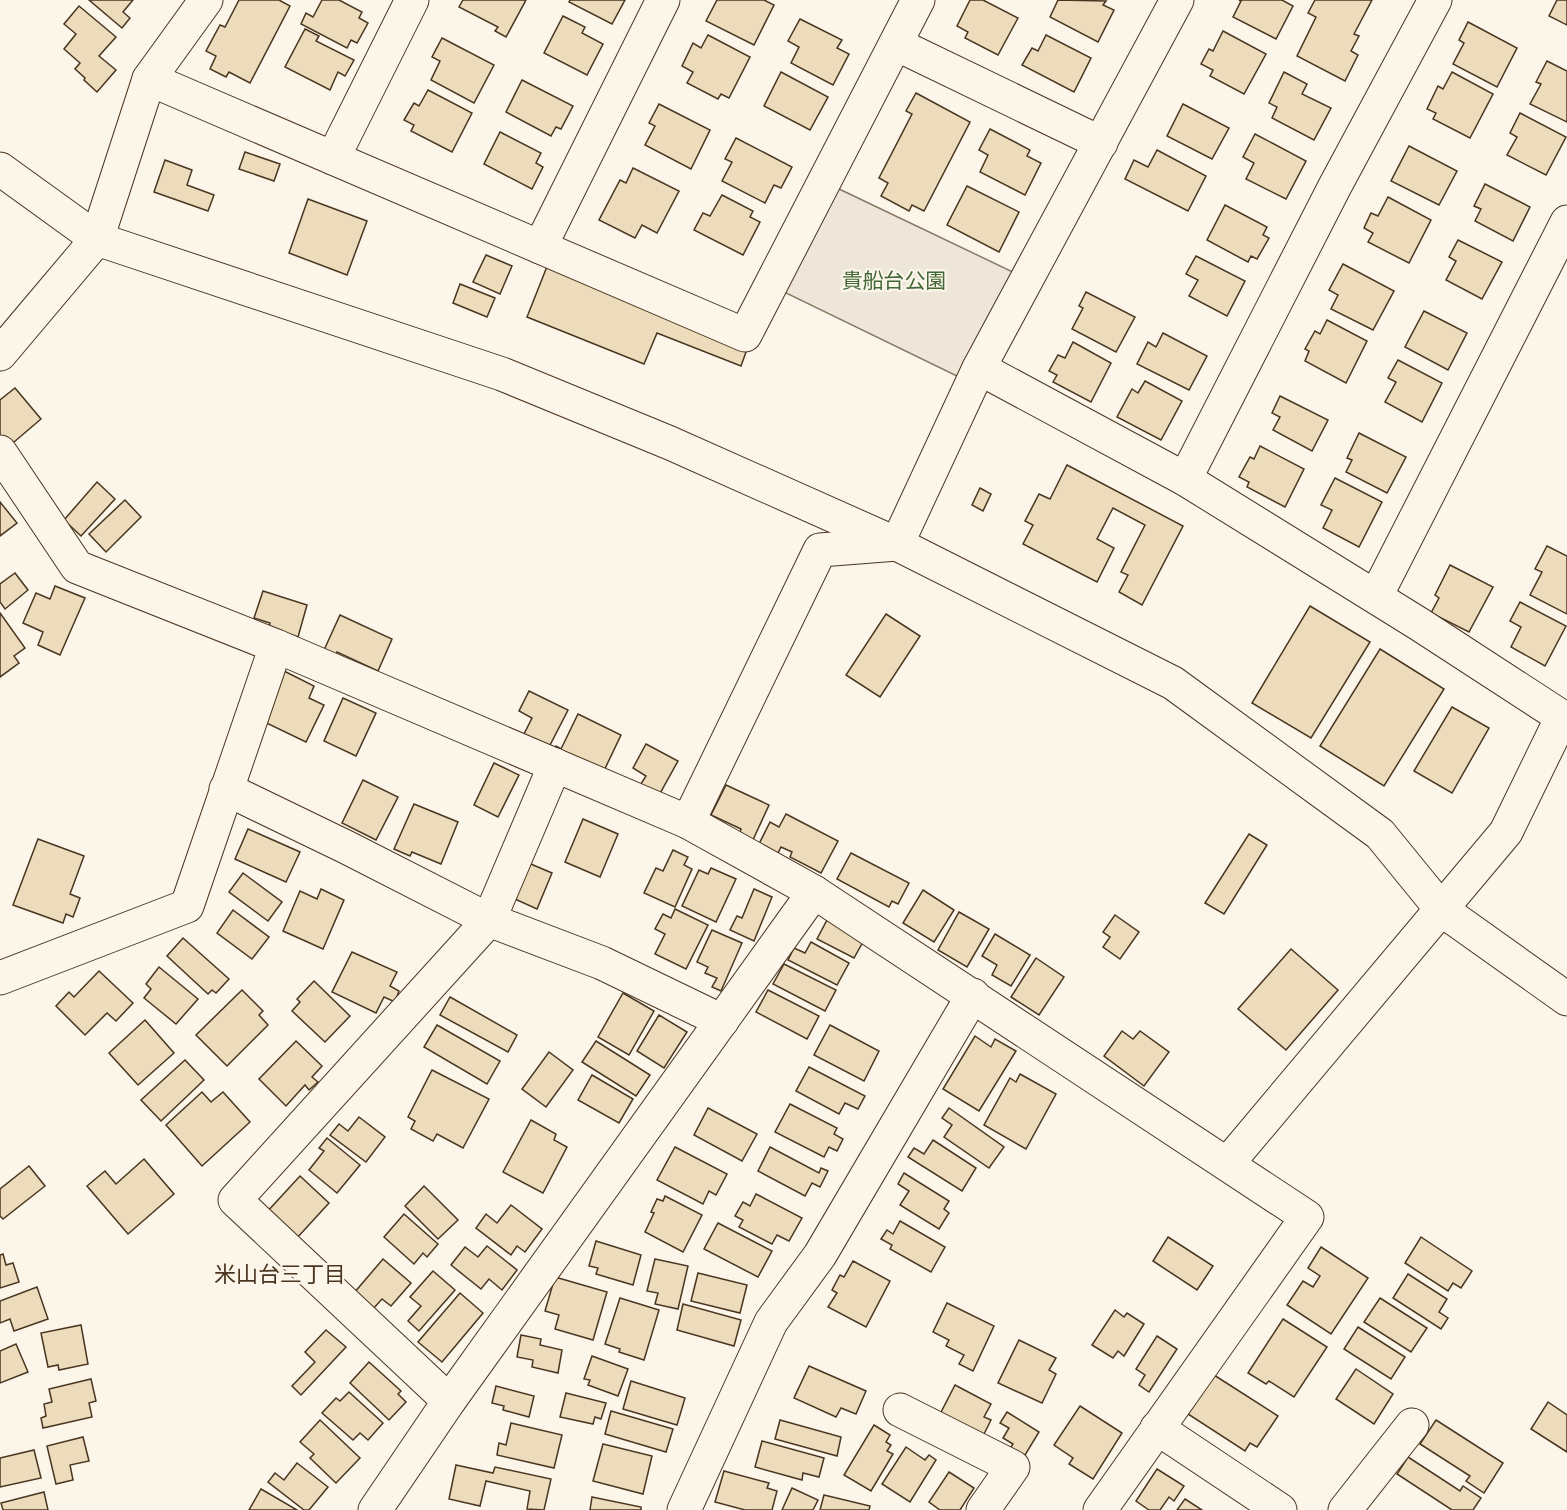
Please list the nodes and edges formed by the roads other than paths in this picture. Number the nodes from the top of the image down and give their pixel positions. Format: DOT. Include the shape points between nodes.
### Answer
graph roads {
  1 [pos="206,0"];
  2 [pos="412,0"];
  3 [pos="663,0"];
  4 [pos="918,0"];
  5 [pos="1177,0"];
  6 [pos="1435,0"];
  7 [pos="896,44"];
  8 [pos="149,79"];
  9 [pos="1101,143"];
  10 [pos="333,158"];
  11 [pos="0,169"];
  12 [pos="1563,238"];
  13 [pos="97,239"];
  14 [pos="540,247"];
  15 [pos="0,354"];
  16 [pos="979,368"];
  17 [pos="0,452"];
  18 [pos="1185,479"];
  19 [pos="897,544"];
  20 [pos="1376,596"];
  21 [pos="276,646"];
  22 [pos="1565,712"];
  23 [pos="555,765"];
  24 [pos="226,789"];
  25 [pos="688,822"];
  26 [pos="814,892"];
  27 [pos="1442,910"];
  28 [pos="489,920"];
  29 [pos="0,978"];
  30 [pos="973,995"];
  31 [pos="1567,999"];
  32 [pos="722,1021"];
  33 [pos="1228,1163"];
  34 [pos="449,1401"];
  35 [pos="900,1410"];
  36 [pos="1412,1425"];
  37 [pos="1157,1428"];
  38 [pos="375,1510"];
  39 [pos="684,1510"];
  40 [pos="983,1510"];
  41 [pos="1100,1510"];
  42 [pos="1280,1510"];
  43 [pos="1345,1510"];
  1 -- 8 [label="street"];
  2 -- 10 [label="street"];
  3 -- 14 [label="street"];
  4 -- 7 [label="street"];
  5 -- 9 [label="street"];
  6 -- 18 [label="street"];
  7 -- 9 [label="street"];
  7 -- 14 [label="street" via="745,335"];
  8 -- 10 [label="street"];
  8 -- 13 [label="street"];
  9 -- 16 [label="street"];
  10 -- 14 [label="street"];
  11 -- 13 [label="street"];
  12 -- 20 [label="street"];
  13 -- 15 [label="street"];
  13 -- 19 [label="street" via="502,374 670,443"];
  16 -- 18 [label="street"];
  16 -- 19 [label="street"];
  17 -- 21 [label="street" via="77,567"];
  18 -- 20 [label="street"];
  19 -- 25 [label="street" via="820,550"];
  19 -- 27 [label="street" via="1173,683 1380,834"];
  20 -- 22 [label="street"];
  21 -- 23 [label="street"];
  21 -- 24 [label="street"];
  22 -- 27 [label="street" via="1506,832"];
  23 -- 25 [label="street"];
  23 -- 28 [label="street"];
  24 -- 28 [label="street"];
  24 -- 29 [label="street" via="187,906"];
  25 -- 26 [label="street"];
  26 -- 30 [label="street"];
  26 -- 32 [label="street"];
  27 -- 31 [label="street"];
  27 -- 33 [label="street"];
  28 -- 32 [label="street" via="602,963"];
  28 -- 34 [label="street" via="236,1200"];
  30 -- 33 [label="street"];
  30 -- 39 [label="street" via="820,1255 771,1322"];
  32 -- 34 [label="street"];
  33 -- 37 [label="street" via="1307,1217"];
  34 -- 38 [label="street"];
  35 -- 40 [label="street" via="1013,1467"];
  36 -- 43 [label="street"];
  37 -- 41 [label="street"];
  37 -- 42 [label="street"];
}
